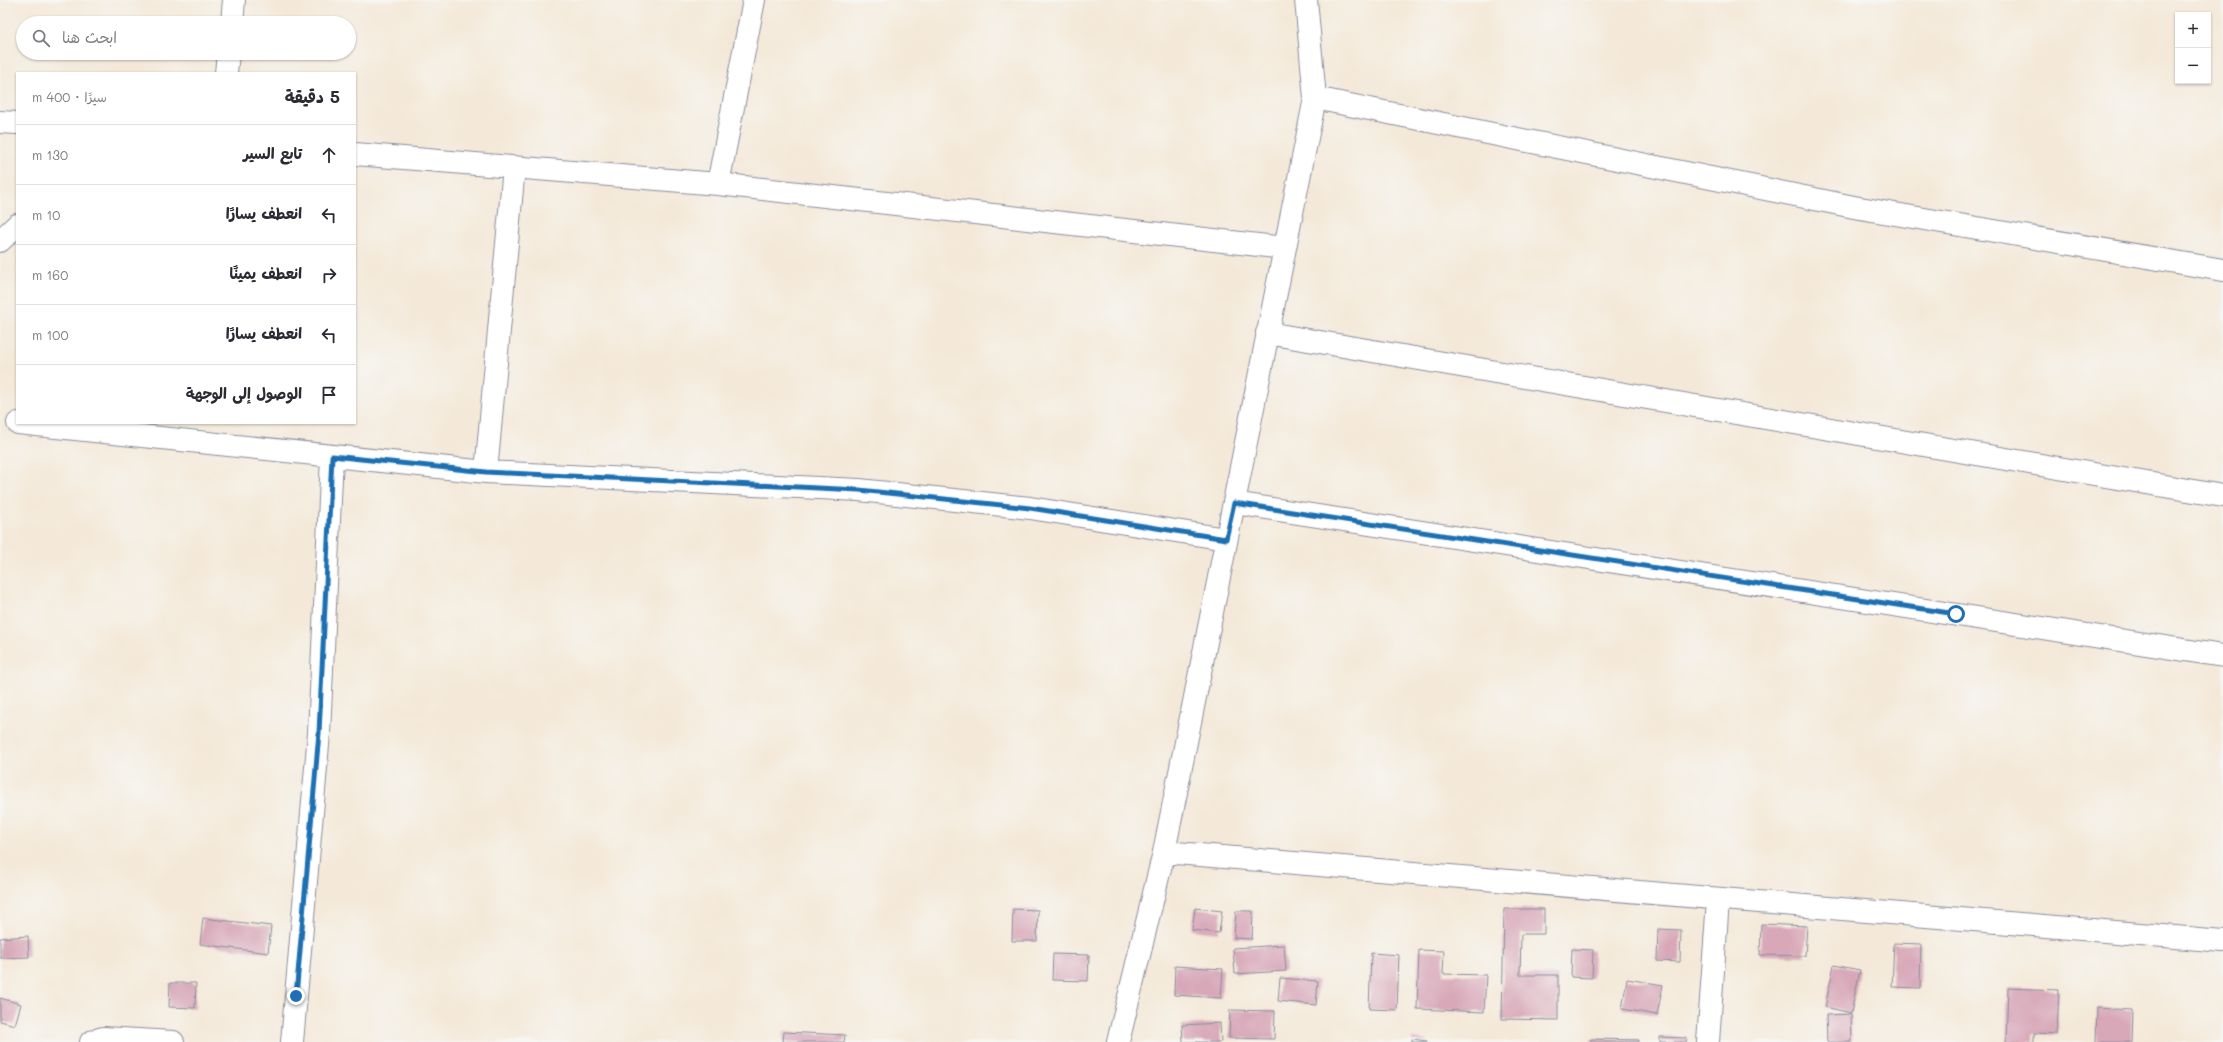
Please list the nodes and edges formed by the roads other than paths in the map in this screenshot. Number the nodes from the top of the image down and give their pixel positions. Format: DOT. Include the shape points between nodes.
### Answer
graph roads {
  1 [pos="234,0"];
  2 [pos="754,0"];
  3 [pos="1306,0"];
  4 [pos="233,16"];
  5 [pos="227,60"];
  6 [pos="226,72"];
  7 [pos="1315,98"];
  8 [pos="0,122"];
  9 [pos="16,123"];
  10 [pos="356,154"];
  11 [pos="514,167"];
  12 [pos="718,184"];
  13 [pos="16,226"];
  14 [pos="0,241"];
  15 [pos="1284,248"];
  16 [pos="2223,270"];
  17 [pos="1267,333"];
  18 [pos="0,421"];
  19 [pos="16,423"];
  20 [pos="27,424"];
  21 [pos="332,456"];
  22 [pos="486,472"];
  23 [pos="2223,496"];
  24 [pos="1234,503"];
  25 [pos="1226,539"];
  26 [pos="2223,656"];
  27 [pos="1164,852"];
  28 [pos="1718,900"];
  29 [pos="2223,941"];
  30 [pos="91,1042"];
  31 [pos="173,1042"];
  32 [pos="292,1042"];
  33 [pos="1118,1042"];
  34 [pos="1708,1042"];
  1 -- 4 [label="street"];
  2 -- 12 [label="street"];
  3 -- 7 [label="street"];
  5 -- 6 [label="street"];
  7 -- 15 [label="street"];
  7 -- 16 [label="street" via="1854,207"];
  8 -- 9 [label="street"];
  10 -- 11 [label="street"];
  11 -- 12 [label="street"];
  11 -- 22 [label="street"];
  12 -- 15 [label="street"];
  13 -- 14 [label="street"];
  15 -- 17 [label="street"];
  17 -- 23 [label="street"];
  17 -- 24 [label="street"];
  18 -- 19 [label="street"];
  20 -- 21 [label="street"];
  21 -- 22 [label="street"];
  21 -- 32 [label="street" via="319,733"];
  22 -- 25 [label="street" via="859,490 1030,508"];
  24 -- 25 [label="street"];
  24 -- 26 [label="street"];
  25 -- 27 [label="street"];
  27 -- 28 [label="street"];
  27 -- 33 [label="street"];
  28 -- 29 [label="street"];
  28 -- 34 [label="street"];
  30 -- 31 [label="street" via="103,1038"];
}
